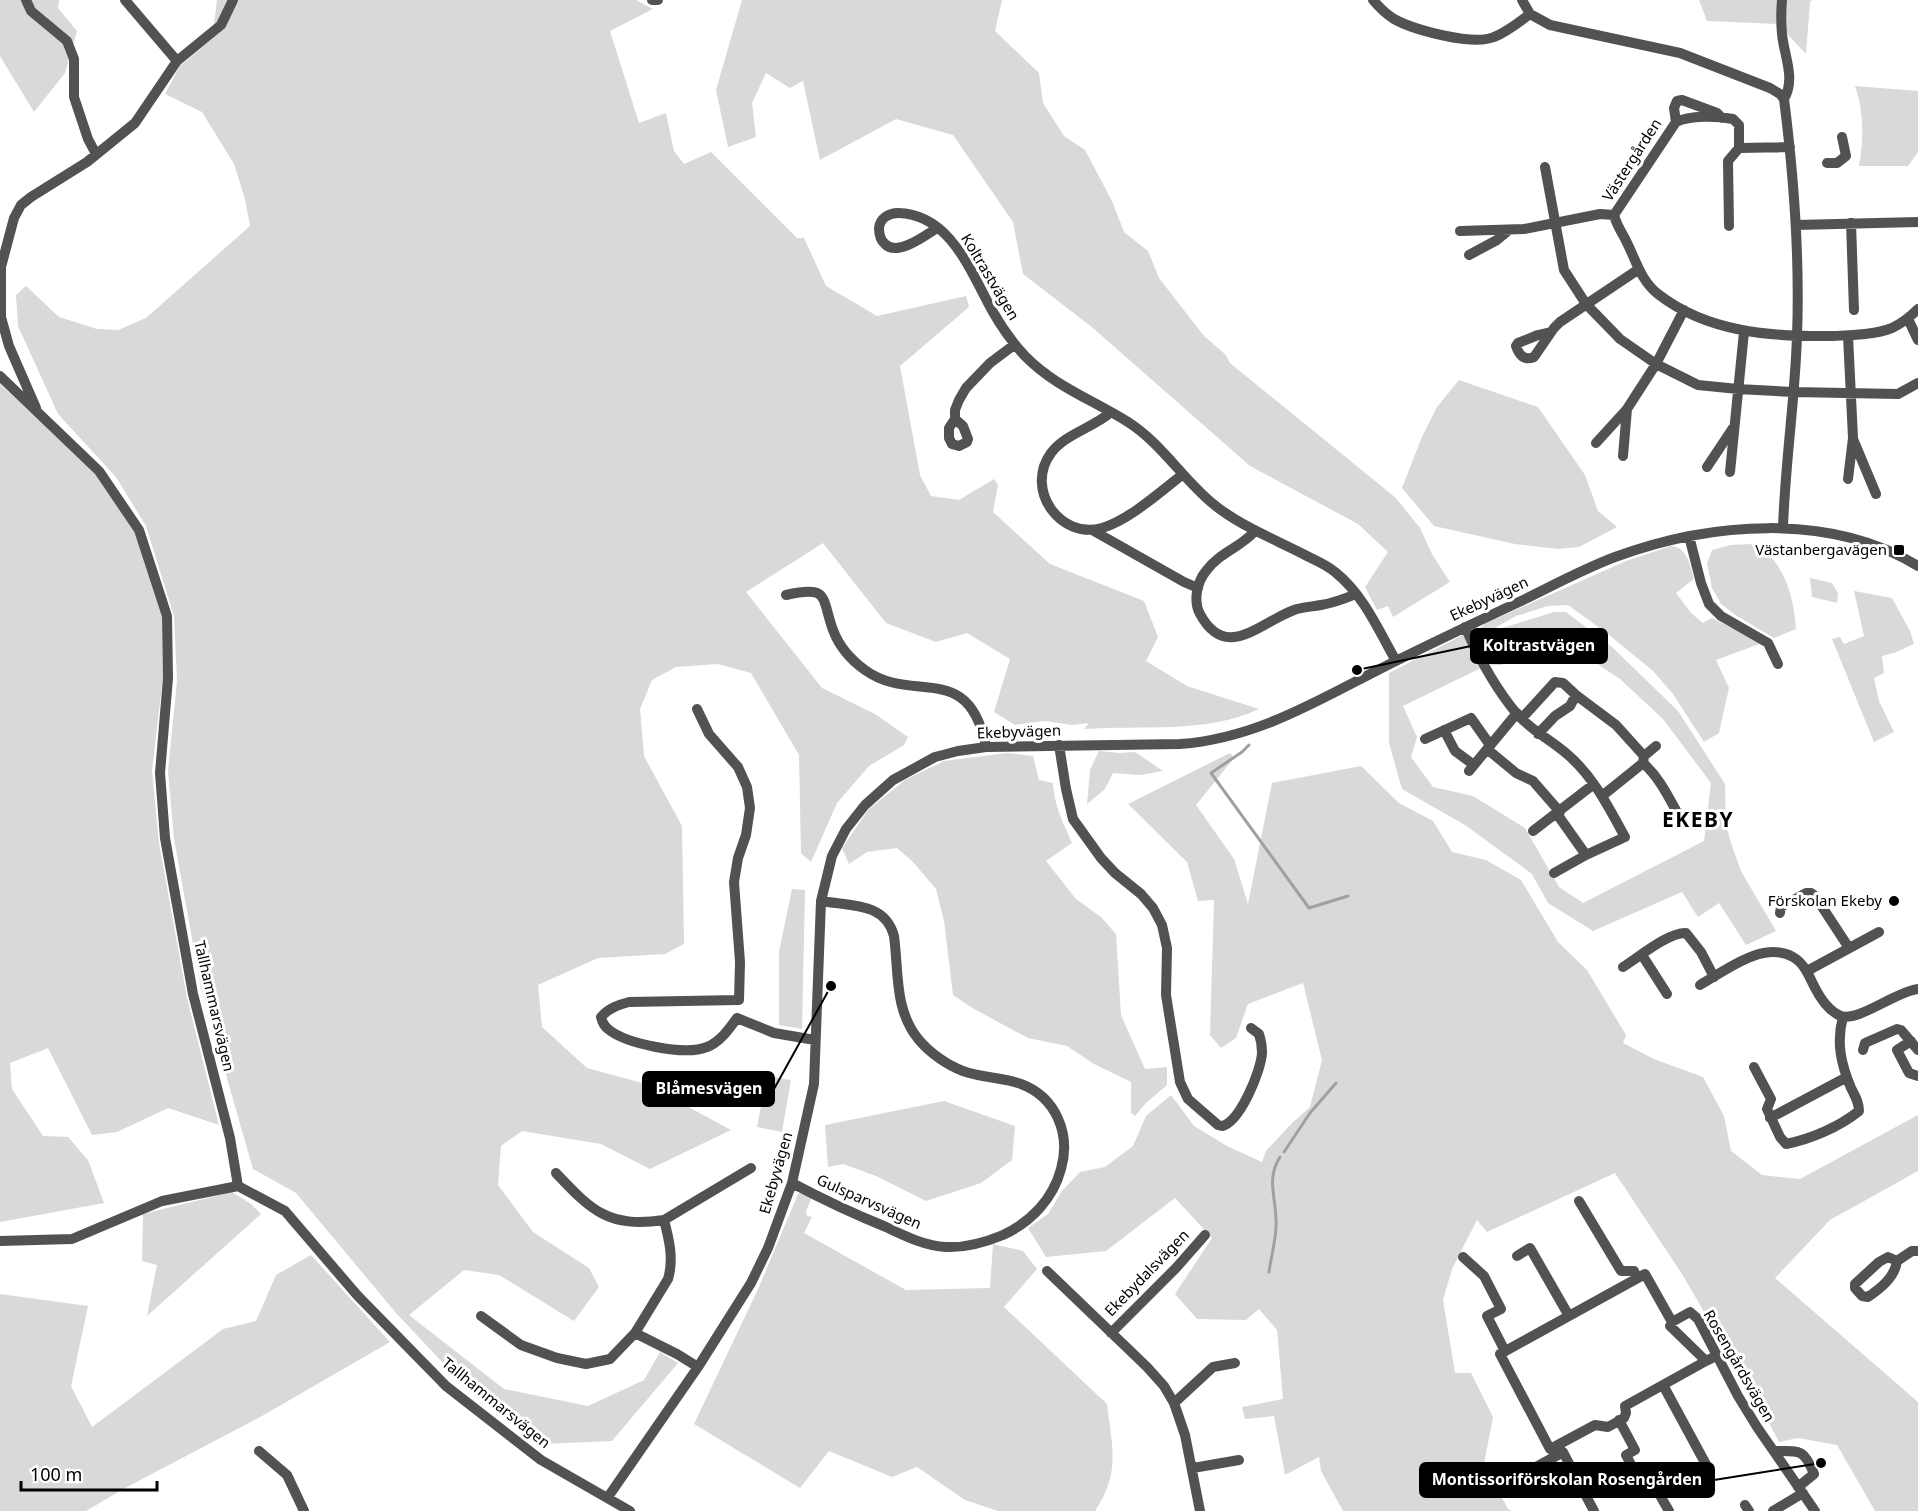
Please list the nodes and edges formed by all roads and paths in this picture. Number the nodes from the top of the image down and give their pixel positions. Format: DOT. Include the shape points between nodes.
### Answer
graph roads {
  1 [pos="26,0"];
  2 [pos="125,0"];
  3 [pos="233,0"];
  4 [pos="652,0"];
  5 [pos="658,0"];
  6 [pos="1373,0"];
  7 [pos="1522,0"];
  8 [pos="1782,0"];
  9 [pos="1530,14"];
  10 [pos="177,62"];
  11 [pos="1784,99"];
  12 [pos="1722,118"];
  13 [pos="1676,122"];
  14 [pos="1842,137"];
  15 [pos="1790,147"];
  16 [pos="1739,148"];
  17 [pos="96,154"];
  18 [pos="1827,163"];
  19 [pos="1545,167"];
  20 [pos="1614,215"];
  21 [pos="1918,222"];
  22 [pos="1554,223"];
  23 [pos="1851,223"];
  24 [pos="1797,225"];
  25 [pos="1729,226"];
  26 [pos="937,228"];
  27 [pos="1460,231"];
  28 [pos="1509,231"];
  29 [pos="1469,255"];
  30 [pos="1,262"];
  31 [pos="1639,269"];
  32 [pos="1586,304"];
  33 [pos="1918,309"];
  34 [pos="1684,310"];
  35 [pos="1854,310"];
  36 [pos="1908,319"];
  37 [pos="1551,332"];
  38 [pos="1744,332"];
  39 [pos="1848,336"];
  40 [pos="1797,337"];
  41 [pos="1918,340"];
  42 [pos="1014,345"];
  43 [pos="1656,364"];
  44 [pos="0,376"];
  45 [pos="1918,383"];
  46 [pos="1738,389"];
  47 [pos="1793,392"];
  48 [pos="1851,394"];
  49 [pos="1627,409"];
  50 [pos="1111,412"];
  51 [pos="38,413"];
  52 [pos="955,419"];
  53 [pos="1733,428"];
  54 [pos="1853,438"];
  55 [pos="1596,443"];
  56 [pos="1623,456"];
  57 [pos="1707,467"];
  58 [pos="1730,472"];
  59 [pos="1182,475"];
  60 [pos="1848,479"];
  61 [pos="1876,494"];
  62 [pos="1783,528"];
  63 [pos="1092,530"];
  64 [pos="1255,531"];
  65 [pos="1689,536"];
  66 [pos="1918,567"];
  67 [pos="1198,588"];
  68 [pos="1356,594"];
  69 [pos="786,595"];
  70 [pos="1465,627"];
  71 [pos="1396,661"];
  72 [pos="1778,664"];
  73 [pos="1576,695"];
  74 [pos="697,710"];
  75 [pos="1519,716"];
  76 [pos="1444,730"];
  77 [pos="1538,734"];
  78 [pos="1425,739"];
  79 [pos="1059,745"];
  80 [pos="1656,746"];
  81 [pos="986,747"];
  82 [pos="1489,747"];
  83 [pos="1644,760"];
  84 [pos="1594,784"];
  85 [pos="1602,796"];
  86 [pos="1559,813"];
  87 [pos="1678,814"];
  88 [pos="1533,831"];
  89 [pos="1586,855"];
  90 [pos="1554,873"];
  91 [pos="821,901"];
  92 [pos="1780,913"];
  93 [pos="1879,932"];
  94 [pos="1849,948"];
  95 [pos="1642,955"];
  96 [pos="1623,967"];
  97 [pos="1807,971"];
  98 [pos="1714,977"];
  99 [pos="1700,985"];
  100 [pos="1918,988"];
  101 [pos="1667,994"];
  102 [pos="738,1000"];
  103 [pos="1843,1017"];
  104 [pos="737,1018"];
  105 [pos="1251,1028"];
  106 [pos="815,1040"];
  107 [pos="1915,1045"];
  108 [pos="1863,1050"];
  109 [pos="1754,1066"];
  110 [pos="1918,1076"];
  111 [pos="1849,1082"];
  112 [pos="1770,1118"];
  113 [pos="556,1173"];
  114 [pos="747,1173"];
  115 [pos="792,1183"];
  116 [pos="238,1186"];
  117 [pos="1579,1201"];
  118 [pos="664,1220"];
  119 [pos="1205,1235"];
  120 [pos="0,1241"];
  121 [pos="1918,1251"];
  122 [pos="1517,1256"];
  123 [pos="1463,1257"];
  124 [pos="1897,1261"];
  125 [pos="1047,1271"];
  126 [pos="1637,1278"];
  127 [pos="481,1316"];
  128 [pos="1569,1316"];
  129 [pos="1671,1324"];
  130 [pos="635,1333"];
  131 [pos="1111,1333"];
  132 [pos="1505,1351"];
  133 [pos="1717,1355"];
  134 [pos="1706,1361"];
  135 [pos="1235,1363"];
  136 [pos="699,1367"];
  137 [pos="1662,1385"];
  138 [pos="1174,1403"];
  139 [pos="1620,1420"];
  140 [pos="259,1451"];
  141 [pos="1556,1451"];
  142 [pos="1774,1451"];
  143 [pos="1239,1460"];
  144 [pos="1536,1467"];
  145 [pos="1193,1468"];
  146 [pos="1708,1470"];
  147 [pos="1800,1490"];
  148 [pos="608,1497"];
  149 [pos="304,1511"];
  150 [pos="630,1511"];
  151 [pos="1200,1511"];
  152 [pos="1594,1511"];
  153 [pos="1669,1511"];
  154 [pos="1773,1511"];
  155 [pos="1815,1511"];
  1 -- 17 [label="street" via="31,11 67,41 74,59 74,97"];
  2 -- 10 [label="street"];
  3 -- 10 [label="street" via="221,25"];
  4 -- 5 [label="street"];
  6 -- 9 [label="street" via="1395,20 1471,40 1493,38"];
  7 -- 9 [label="street"];
  8 -- 11 [label="street" via="1782,35 1789,72"];
  9 -- 11 [label="street" via="1550,24 1680,52 1770,88"];
  10 -- 17 [label="street" via="135,123"];
  11 -- 15 [label="street"];
  12 -- 13 [label="street, Västergården"];
  12 -- 13 [label="street, Västergården" via="1682,99 1674,108"];
  12 -- 16 [label="street, Västergården" via="1733,119 1738,125"];
  13 -- 20 [label="street, Västergården"];
  14 -- 18 [label="street" via="1846,156 1837,163"];
  15 -- 16 [label="street"];
  15 -- 24 [label="street"];
  16 -- 25 [label="street" via="1728,161"];
  17 -- 30 [label="street" via="21,205"];
  19 -- 22 [label="street"];
  20 -- 22 [label="street, Västergården"];
  20 -- 31 [label="street, Västergården"];
  21 -- 23 [label="street"];
  22 -- 28 [label="street, Västergården"];
  22 -- 32 [label="street" via="1564,270"];
  23 -- 24 [label="street"];
  23 -- 35 [label="street"];
  24 -- 40 [label="street"];
  26 -- 26 [label="street, Koltrastvägen" via="928,221 893,213 881,220 879,230 884,244 893,248 905,246"];
  26 -- 42 [label="street, Koltrastvägen" via="959,250"];
  27 -- 28 [label="street, Västergården"];
  28 -- 29 [label="street"];
  30 -- 51 [label="street" via="1,317"];
  31 -- 32 [label="street"];
  31 -- 34 [label="street, Västergården" via="1658,294"];
  32 -- 37 [label="street"];
  32 -- 43 [label="street" via="1620,339"];
  33 -- 36 [label="street, Västergården"];
  34 -- 38 [label="street, Västergården"];
  34 -- 43 [label="street"];
  36 -- 39 [label="street, Västergården" via="1880,332"];
  36 -- 41 [label="street"];
  38 -- 40 [label="street, Västergården"];
  38 -- 46 [label="street"];
  39 -- 40 [label="street, Västergården"];
  39 -- 48 [label="street"];
  40 -- 47 [label="street"];
  42 -- 50 [label="street, Koltrastvägen" via="1056,382"];
  42 -- 52 [label="street, Koltrastvägen" via="966,388 955,410"];
  43 -- 46 [label="street" via="1698,385"];
  43 -- 49 [label="street"];
  44 -- 51 [label="street, Tallhammarsvägen"];
  45 -- 48 [label="street" via="1898,394"];
  46 -- 47 [label="street"];
  46 -- 53 [label="street"];
  47 -- 48 [label="street"];
  47 -- 62 [label="street"];
  48 -- 54 [label="street"];
  49 -- 55 [label="street"];
  49 -- 56 [label="street"];
  50 -- 59 [label="street, Koltrastvägen" via="1164,453"];
  50 -- 63 [label="street" via="1057,446 1043,470 1041,486 1046,503 1071,525"];
  51 -- 116 [label="street, Tallhammarsvägen" via="99,471 139,531 167,616 168,678 160,773 165,838 194,994"];
  53 -- 57 [label="street"];
  53 -- 58 [label="street"];
  54 -- 60 [label="street"];
  54 -- 61 [label="street"];
  59 -- 63 [label="street" via="1145,504 1104,528"];
  59 -- 64 [label="street, Koltrastvägen" via="1212,503"];
  62 -- 65 [label="street, Ekebyvägen" via="1735,529"];
  62 -- 66 [label="street, Ekebyvägen" via="1870,544"];
  63 -- 67 [label="street"];
  64 -- 67 [label="street" via="1215,560 1204,572"];
  64 -- 68 [label="street, Koltrastvägen" via="1333,570"];
  65 -- 70 [label="street, Ekebyvägen" via="1615,557"];
  65 -- 72 [label="street" via="1710,604 1721,616 1768,643"];
  67 -- 68 [label="street" via="1198,610 1204,621 1214,632 1228,638 1244,635 1301,608"];
  68 -- 71 [label="street, Koltrastvägen"];
  69 -- 81 [label="street" via="803,591 818,593 825,599 833,630 844,649 867,671 904,684 936,687 962,699 977,717"];
  70 -- 71 [label="street, Ekebyvägen"];
  70 -- 75 [label="street" via="1501,694"];
  71 -- 79 [label="street, Ekebyvägen" via="1284,718 1242,733 1180,744"];
  73 -- 75 [label="street" via="1563,683 1555,682"];
  73 -- 77 [label="street" via="1570,706"];
  73 -- 83 [label="street" via="1616,725"];
  74 -- 102 [label="street" via="709,734 738,766 750,808 734,882 740,962"];
  75 -- 77 [label="street"];
  75 -- 82 [label="street"];
  76 -- 78 [label="street"];
  76 -- 82 [label="street" via="1471,718"];
  76 -- 82 [label="street" via="1455,751 1471,768"];
  77 -- 84 [label="street" via="1567,754"];
  79 -- 81 [label="street, Ekebyvägen"];
  79 -- 105 [label="street" via="1073,819 1101,858 1153,908 1162,925 1167,948 1166,995 1180,1082 1188,1099 1218,1125 1230,1123 1253,1084 1262,1054 1259,1034"];
  80 -- 83 [label="street"];
  81 -- 91 [label="street, Ekebyvägen" via="935,757 877,792 846,829 823,886"];
  82 -- 86 [label="street" via="1516,773 1533,781"];
  83 -- 85 [label="street"];
  83 -- 87 [label="street"];
  84 -- 85 [label="street"];
  84 -- 86 [label="street"];
  85 -- 89 [label="street" via="1625,837"];
  86 -- 88 [label="street"];
  86 -- 89 [label="street"];
  89 -- 90 [label="street"];
  91 -- 106 [label="street, Ekebyvägen"];
  91 -- 115 [label="street, Gulsparvsvägen" via="869,908 884,916 894,936 899,1000 918,1039 964,1072 1020,1084 1042,1097 1061,1123 1065,1157 1050,1194 1030,1218 989,1241 965,1246 917,1241"];
  92 -- 94 [label="street" via="1781,907 1811,893"];
  93 -- 94 [label="street"];
  94 -- 97 [label="street"];
  95 -- 96 [label="street"];
  95 -- 98 [label="street" via="1686,933"];
  95 -- 101 [label="street"];
  97 -- 98 [label="street" via="1794,957 1780,952 1764,953"];
  97 -- 103 [label="street" via="1826,1005"];
  98 -- 99 [label="street"];
  100 -- 103 [label="street"];
  102 -- 104 [label="street"];
  102 -- 104 [label="street" via="629,1002 615,1006 601,1017 608,1029 630,1039 662,1048 694,1050 719,1040"];
  103 -- 111 [label="street" via="1838,1043"];
  104 -- 106 [label="street" via="774,1033"];
  106 -- 115 [label="street, Ekebyvägen" via="814,1084"];
  107 -- 108 [label="street" via="1901,1030 1894,1029 1865,1043"];
  107 -- 110 [label="street" via="1897,1050 1909,1073"];
  109 -- 112 [label="street" via="1771,1099 1767,1109"];
  111 -- 112 [label="street"];
  111 -- 112 [label="street" via="1859,1111 1815,1136 1786,1144"];
  113 -- 118 [label="street" via="578,1197 605,1215 629,1222"];
  114 -- 118 [label="street"];
  115 -- 136 [label="street, Ekebyvägen" via="751,1283"];
  116 -- 120 [label="street" via="162,1201 72,1239"];
  116 -- 148 [label="street, Tallhammarsvägen" via="285,1211 357,1295 446,1386 541,1460"];
  117 -- 126 [label="street" via="1621,1271 1634,1271"];
  118 -- 130 [label="street" via="671,1269"];
  119 -- 131 [label="street, Ekebydalsvägen"];
  121 -- 124 [label="street"];
  122 -- 128 [label="street" via="1530,1248"];
  123 -- 132 [label="street" via="1484,1276 1501,1309 1487,1316"];
  125 -- 131 [label="street, Ekebydalsvägen"];
  126 -- 128 [label="street"];
  126 -- 129 [label="street" via="1645,1274"];
  127 -- 130 [label="street" via="521,1345 586,1364 609,1359"];
  128 -- 132 [label="street"];
  129 -- 133 [label="street, Rosengårdsvägen" via="1690,1312 1698,1319"];
  129 -- 134 [label="street"];
  130 -- 136 [label="street"];
  131 -- 138 [label="street, Ekebydalsvägen" via="1147,1367"];
  132 -- 141 [label="street" via="1500,1354 1550,1449"];
  133 -- 134 [label="street"];
  133 -- 142 [label="street, Rosengårdsvägen" via="1742,1404"];
  134 -- 137 [label="street"];
  135 -- 138 [label="street" via="1213,1367"];
  136 -- 148 [label="street, Ekebyvägen"];
  137 -- 139 [label="street" via="1625,1406 1625,1416"];
  137 -- 146 [label="street"];
  138 -- 145 [label="street, Ekebydalsvägen"];
  139 -- 141 [label="street" via="1608,1427 1595,1425"];
  139 -- 153 [label="street" via="1635,1450 1626,1455 1638,1478 1647,1473"];
  140 -- 149 [label="street" via="287,1475"];
  141 -- 144 [label="street"];
  141 -- 152 [label="street" via="1563,1452"];
  142 -- 147 [label="street, Rosengårdsvägen"];
  142 -- 147 [label="street" via="1797,1451 1808,1457 1814,1474"];
  143 -- 145 [label="street"];
  145 -- 151 [label="street, Ekebydalsvägen"];
  147 -- 154 [label="street"];
  147 -- 155 [label="street, Rosengårdsvägen"];
  148 -- 150 [label="street, Tallhammarsvägen"];
}
